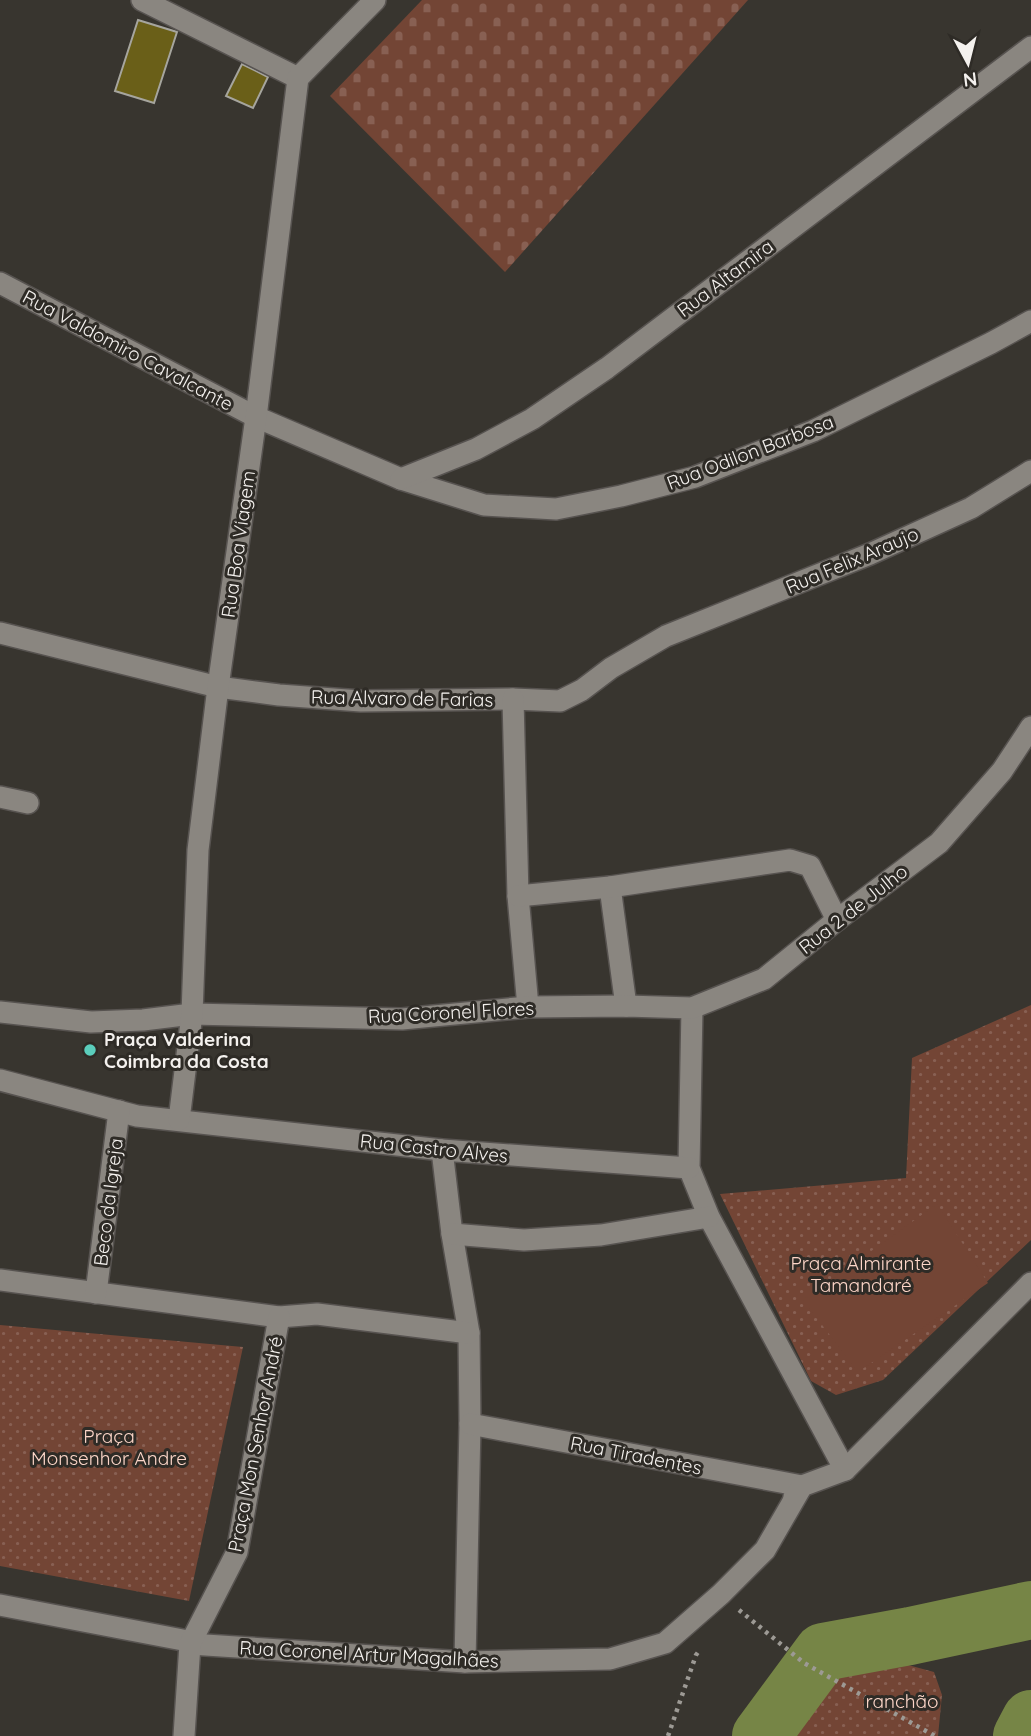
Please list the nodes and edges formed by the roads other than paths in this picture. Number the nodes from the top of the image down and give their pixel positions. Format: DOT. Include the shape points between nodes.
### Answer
graph roads {
  1 [pos="142,0"];
  2 [pos="375,0"];
  3 [pos="1031,47"];
  4 [pos="298,78"];
  5 [pos="0,283"];
  6 [pos="1031,321"];
  7 [pos="256,417"];
  8 [pos="1031,471"];
  9 [pos="401,479"];
  10 [pos="0,633"];
  11 [pos="666,636"];
  12 [pos="218,687"];
  13 [pos="513,699"];
  14 [pos="1031,727"];
  15 [pos="0,797"];
  16 [pos="28,803"];
  17 [pos="610,887"];
  18 [pos="518,896"];
  19 [pos="837,920"];
  20 [pos="626,1006"];
  21 [pos="528,1007"];
  22 [pos="692,1008"];
  23 [pos="0,1012"];
  24 [pos="192,1014"];
  25 [pos="0,1080"];
  26 [pos="119,1111"];
  27 [pos="179,1120"];
  28 [pos="442,1150"];
  29 [pos="689,1168"];
  30 [pos="709,1217"];
  31 [pos="452,1234"];
  32 [pos="0,1280"];
  33 [pos="1031,1283"];
  34 [pos="96,1293"];
  35 [pos="279,1317"];
  36 [pos="469,1333"];
  37 [pos="470,1424"];
  38 [pos="845,1470"];
  39 [pos="802,1486"];
  40 [pos="0,1605"];
  41 [pos="190,1644"];
  42 [pos="465,1662"];
  43 [pos="184,1736"];
  1 -- 4 [label="street"];
  2 -- 4 [label="street"];
  3 -- 9 [label="street, Rua Altamira" via="607,368 532,419 476,449"];
  4 -- 7 [label="street, Rua Boa Viagem"];
  5 -- 7 [label="street, Rua Valdomiro Cavalcante"];
  6 -- 9 [label="street, Rua Odilon Barbosa" via="813,431 695,477 621,496 556,509 484,505"];
  7 -- 9 [label="street, Rua Odilon Barbosa"];
  7 -- 12 [label="street, Rua Boa Viagem"];
  8 -- 11 [label="street, Rua Felix Araujo" via="971,508 870,554"];
  10 -- 12 [label="street, Rua Alvaro de Farias"];
  11 -- 13 [label="street, Rua Alvaro de Farias" via="560,701"];
  12 -- 13 [label="street, Rua Alvaro de Farias" via="362,701"];
  12 -- 24 [label="street, Rua Boa Viagem" via="198,850"];
  13 -- 18 [label="street"];
  14 -- 19 [label="street, Rua 2 de Julho" via="1002,771 939,843"];
  15 -- 16 [label="street"];
  17 -- 18 [label="street"];
  17 -- 19 [label="street" via="790,860 810,866"];
  17 -- 20 [label="street"];
  18 -- 21 [label="street"];
  19 -- 22 [label="street, Rua 2 de Julho" via="764,979"];
  20 -- 21 [label="street, Rua Coronel Flores"];
  20 -- 22 [label="street, Rua 2 de Julho"];
  21 -- 24 [label="street, Rua Coronel Flores" via="401,1019"];
  22 -- 29 [label="street"];
  23 -- 24 [label="street, Rua Coronel Flores" via="91,1022"];
  24 -- 27 [label="street, Rua Boa Viagem"];
  25 -- 26 [label="street, Rua Castro Alves"];
  26 -- 27 [label="street, Rua Castro Alves"];
  26 -- 34 [label="street, Beco da Igreja"];
  27 -- 28 [label="street, Rua Castro Alves"];
  28 -- 29 [label="street, Rua Castro Alves"];
  28 -- 31 [label="street"];
  29 -- 30 [label="street"];
  30 -- 31 [label="street" via="601,1235 524,1240"];
  30 -- 38 [label="street"];
  31 -- 36 [label="street"];
  32 -- 34 [label="street, Praça Mon Senhor André"];
  33 -- 38 [label="street"];
  34 -- 35 [label="street, Praça Mon Senhor André"];
  35 -- 36 [label="street, Praça Mon Senhor André" via="317,1314"];
  35 -- 41 [label="street, Praça Mon Senhor André" via="237,1552"];
  36 -- 37 [label="street"];
  37 -- 39 [label="street, Rua Tiradentes"];
  37 -- 42 [label="street"];
  38 -- 39 [label="street"];
  39 -- 42 [label="street, Rua Coronel Artur Magalhães" via="765,1550 665,1643 610,1659"];
  40 -- 41 [label="street, Rua Coronel Artur Magalhães"];
  41 -- 42 [label="street, Rua Coronel Artur Magalhães"];
  41 -- 43 [label="street"];
}
